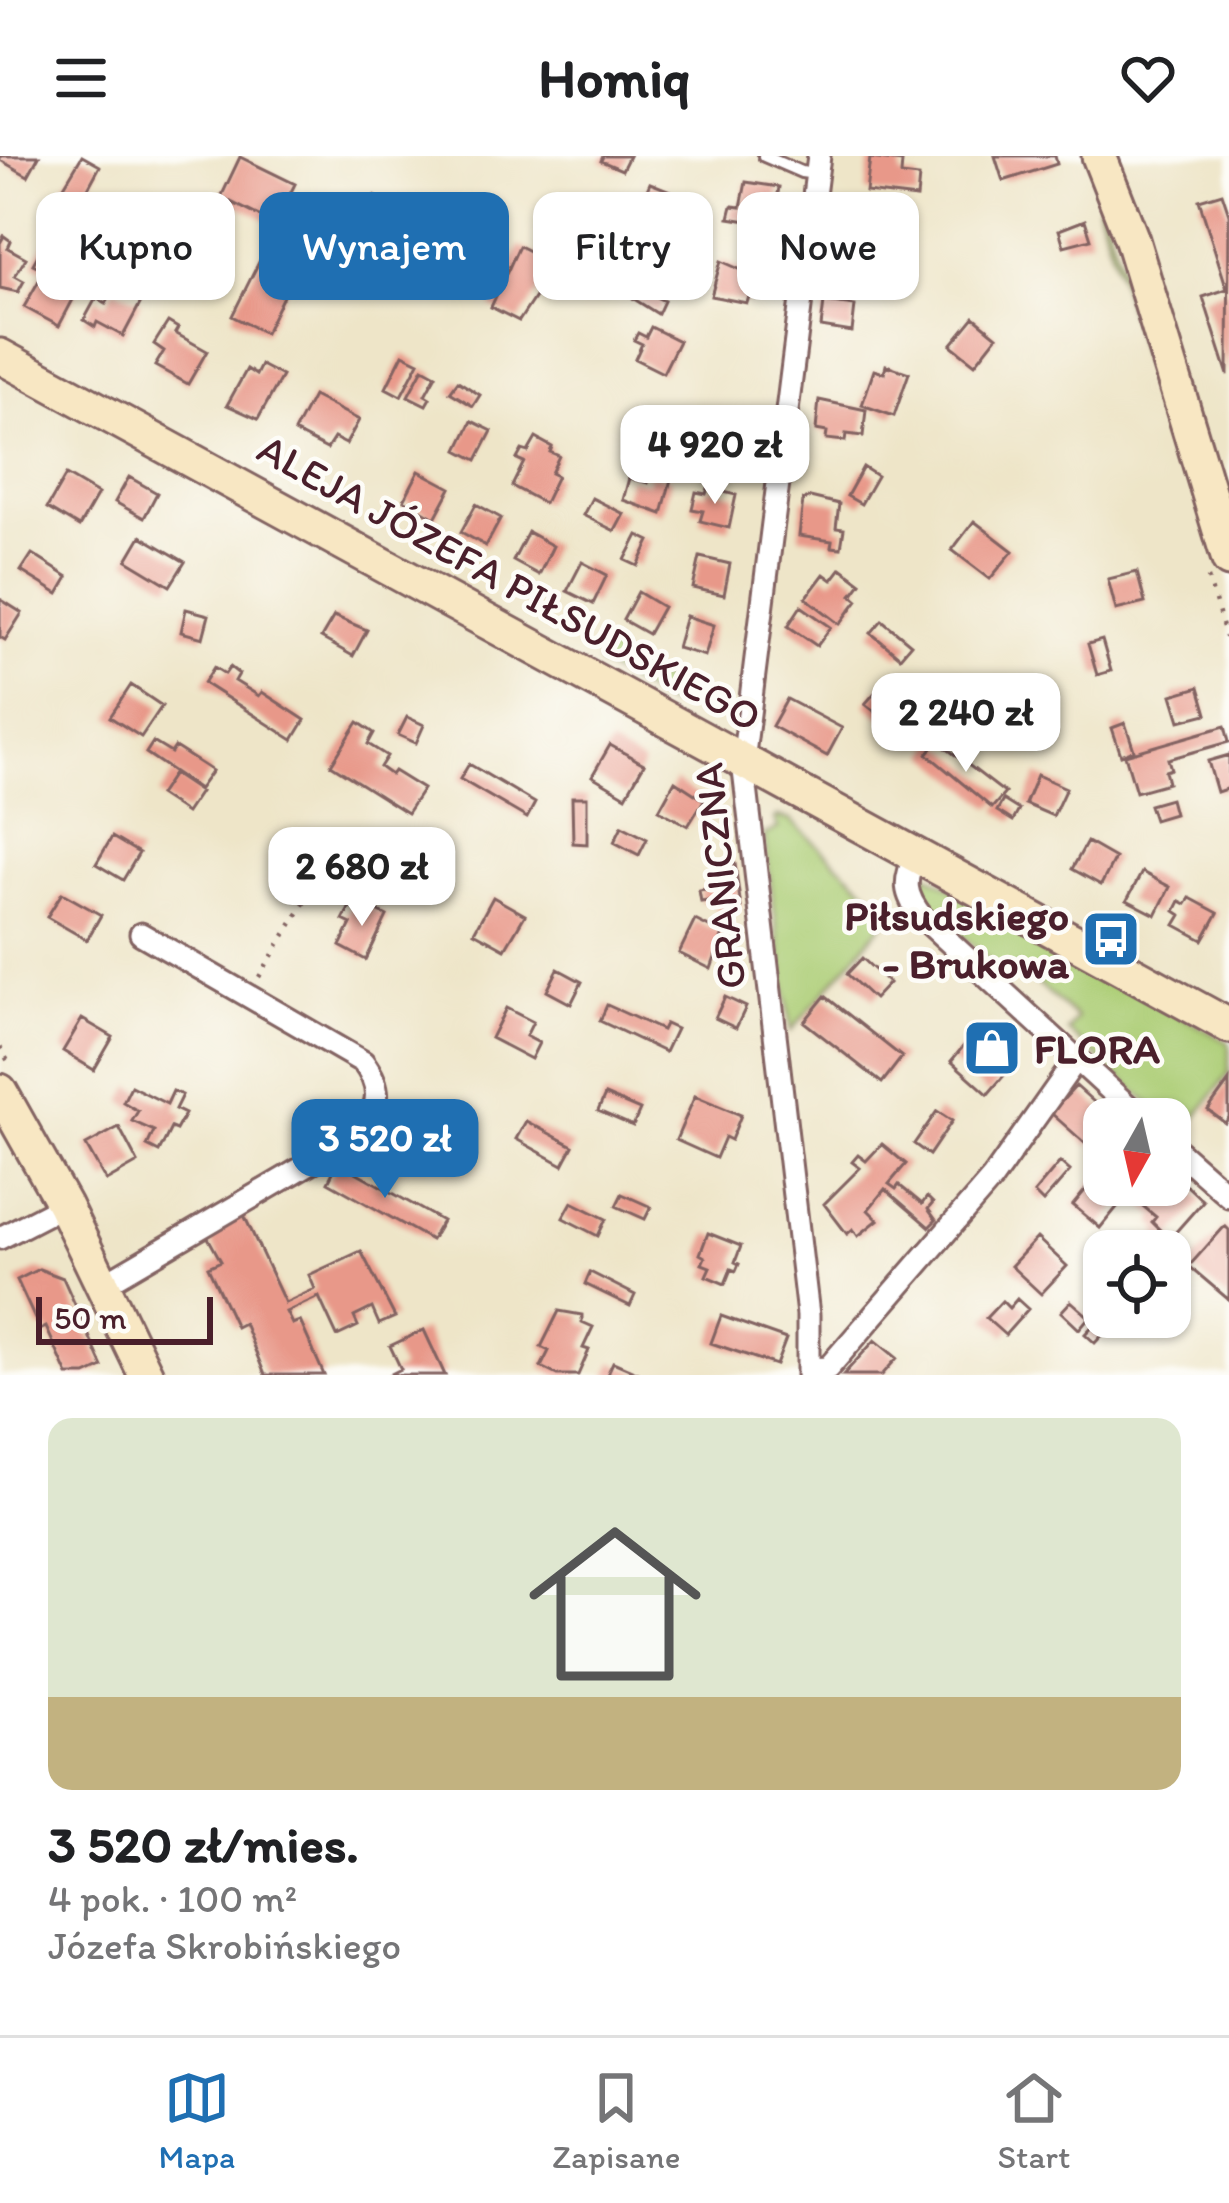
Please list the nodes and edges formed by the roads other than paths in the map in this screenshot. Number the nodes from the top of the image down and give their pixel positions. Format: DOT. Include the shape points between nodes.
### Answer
graph roads {
  1 [pos="764,156"];
  2 [pos="1100,156"];
  3 [pos="818,165"];
  4 [pos="0,356"];
  5 [pos="1229,560"];
  6 [pos="743,762"];
  7 [pos="916,855"];
  8 [pos="141,934"];
  9 [pos="1229,1026"];
  10 [pos="1076,1060"];
  11 [pos="0,1091"];
  12 [pos="1119,1098"];
  13 [pos="1191,1163"];
  14 [pos="1229,1196"];
  15 [pos="64,1205"];
  16 [pos="0,1238"];
  17 [pos="104,1284"];
  18 [pos="808,1372"];
  19 [pos="146,1375"];
  1 -- 3 [label="lane" via="801,172"];
  2 -- 5 [label="main road"];
  3 -- 6 [label="street, GRANICZNA"];
  4 -- 6 [label="main road, ALEJA JÓZEFA PIŁSUDSKIEGO"];
  6 -- 7 [label="main road, ALEJA JÓZEFA PIŁSUDSKIEGO"];
  6 -- 18 [label="street, GRANICZNA" via="808,1315"];
  7 -- 9 [label="main road, ALEJA JÓZEFA PIŁSUDSKIEGO"];
  7 -- 10 [label="street" via="904,884 922,917"];
  8 -- 17 [label="street" via="363,1061 377,1097 367,1123 341,1144"];
  10 -- 12 [label="street"];
  10 -- 18 [label="street" via="968,1208 828,1367"];
  11 -- 15 [label="main road"];
  13 -- 14 [label="street"];
  15 -- 16 [label="street"];
  15 -- 17 [label="main road"];
  17 -- 19 [label="main road"];
}
